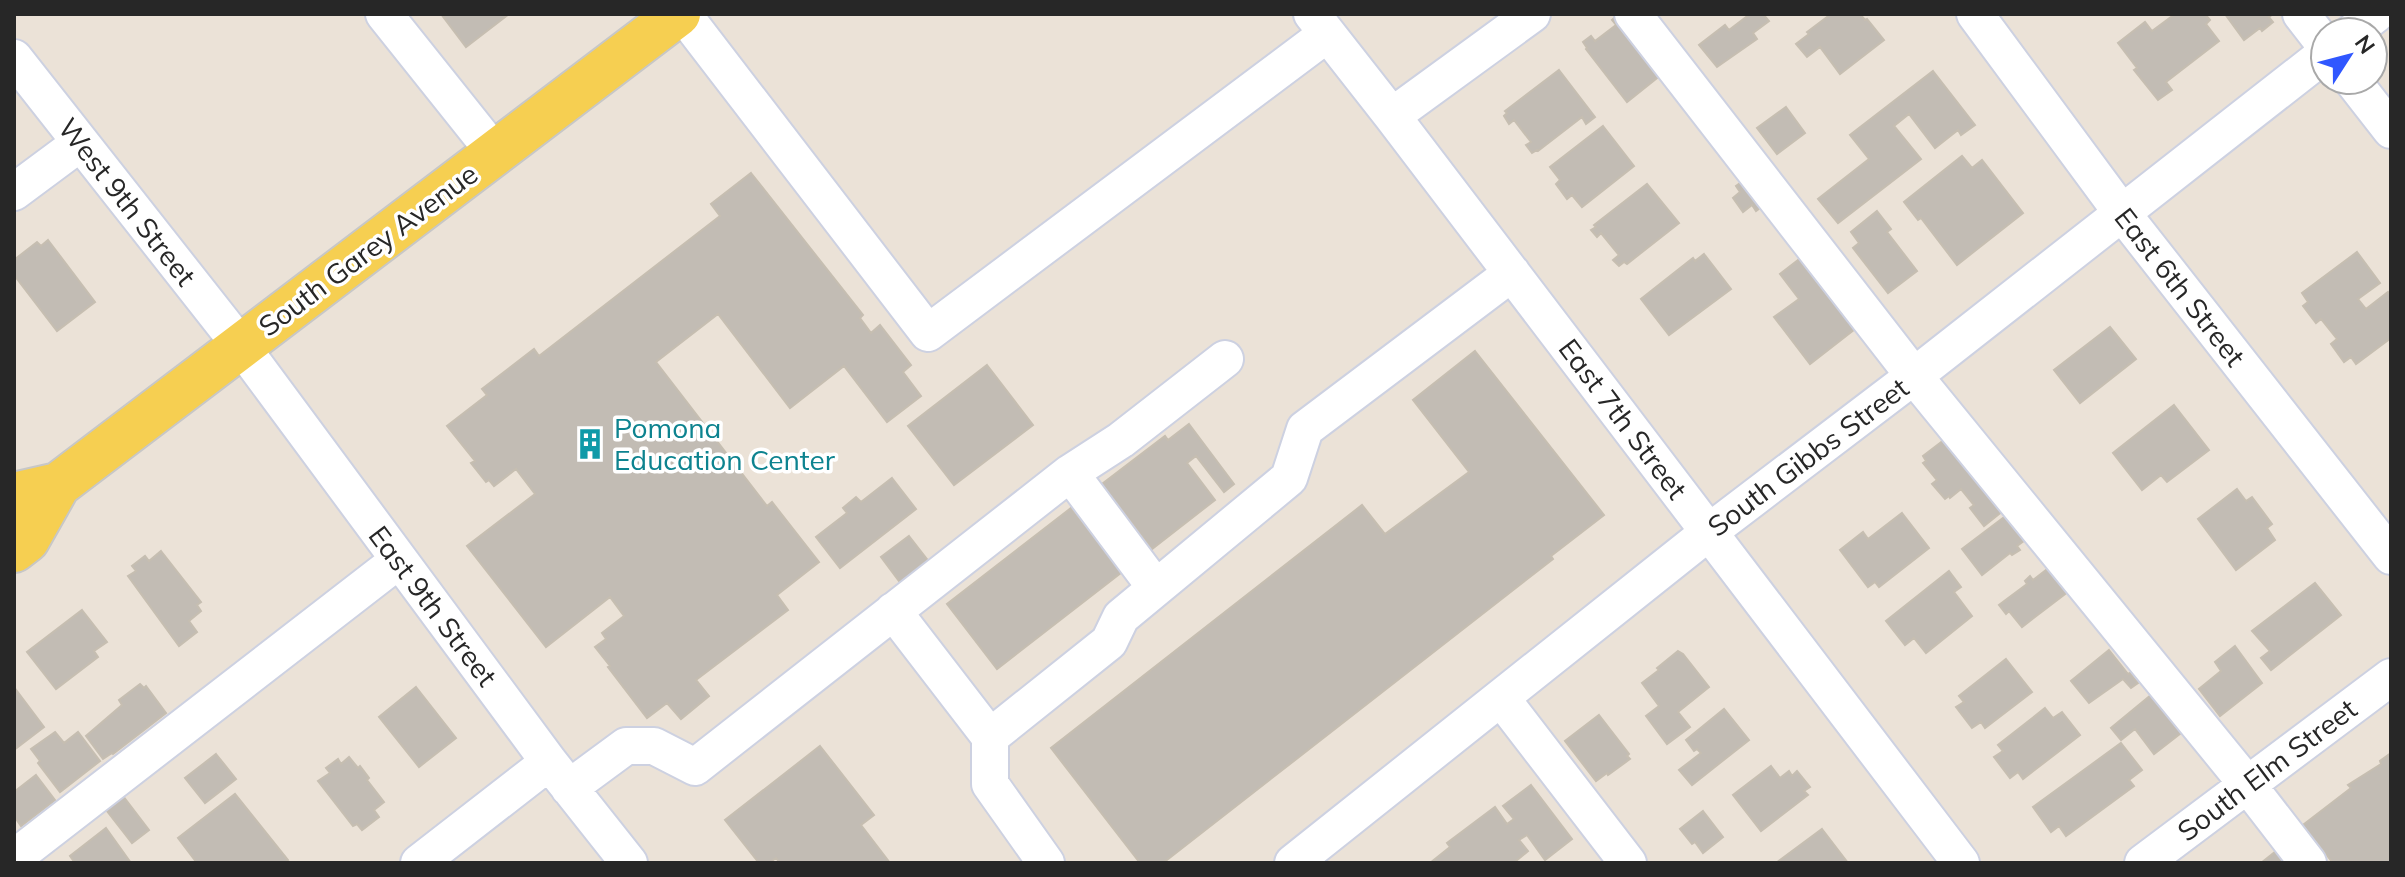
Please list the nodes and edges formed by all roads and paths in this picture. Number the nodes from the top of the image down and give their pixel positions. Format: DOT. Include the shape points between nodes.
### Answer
graph roads {
  1 [pos="384,14"];
  2 [pos="681,14"];
  3 [pos="1532,14"];
  4 [pos="1633,14"];
  5 [pos="1975,14"];
  6 [pos="1320,24"];
  7 [pos="14,58"];
  8 [pos="2309,67"];
  9 [pos="2364,96"];
  10 [pos="1392,116"];
  11 [pos="2391,130"];
  12 [pos="80,143"];
  13 [pos="495,153"];
  14 [pos="14,192"];
  15 [pos="2122,213"];
  16 [pos="1512,273"];
  17 [pos="241,346"];
  18 [pos="1225,359"];
  19 [pos="1914,376"];
  20 [pos="1070,473"];
  21 [pos="58,485"];
  22 [pos="14,495"];
  23 [pos="1709,532"];
  24 [pos="14,550"];
  25 [pos="2391,556"];
  26 [pos="399,560"];
  27 [pos="1156,588"];
  28 [pos="893,611"];
  29 [pos="2391,677"];
  30 [pos="1501,698"];
  31 [pos="990,737"];
  32 [pos="559,775"];
  33 [pos="2247,784"];
  34 [pos="14,858"];
  35 [pos="1300,861"];
  36 [pos="419,863"];
  37 [pos="629,863"];
  38 [pos="1046,863"];
  39 [pos="1628,863"];
  40 [pos="1961,863"];
  41 [pos="2143,863"];
  42 [pos="2308,863"];
  1 -- 13 [label="street"];
  2 -- 6 [label="street" via="928,333"];
  2 -- 13 [label="main road, South Garey Avenue"];
  3 -- 10 [label="street"];
  4 -- 19 [label="street"];
  5 -- 15 [label="street, East 6th Street"];
  6 -- 10 [label="street, East 7th Street"];
  7 -- 12 [label="street, West 9th Street"];
  8 -- 15 [label="street, South Gibbs Street"];
  9 -- 11 [label="street"];
  10 -- 16 [label="street, East 7th Street"];
  12 -- 14 [label="street"];
  12 -- 17 [label="street, West 9th Street"];
  13 -- 17 [label="main road, South Garey Avenue"];
  15 -- 19 [label="street, South Gibbs Street"];
  15 -- 25 [label="street, East 6th Street"];
  16 -- 23 [label="street, East 7th Street"];
  16 -- 27 [label="street" via="1305,429 1289,478"];
  17 -- 21 [label="main road, South Garey Avenue"];
  17 -- 26 [label="street, East 9th Street"];
  18 -- 20 [label="street"];
  19 -- 23 [label="street, South Gibbs Street"];
  19 -- 33 [label="street"];
  20 -- 27 [label="street"];
  20 -- 28 [label="street"];
  21 -- 22 [label="main road, South Garey Avenue"];
  21 -- 24 [label="main road, South Garey Avenue" via="27,540"];
  23 -- 30 [label="street, South Gibbs Street"];
  23 -- 40 [label="street, East 7th Street"];
  26 -- 32 [label="street, East 9th Street"];
  26 -- 34 [label="street"];
  27 -- 31 [label="street" via="1121,617 1109,642"];
  28 -- 31 [label="street"];
  28 -- 32 [label="street" via="695,767 654,746 626,746"];
  29 -- 33 [label="street, South Elm Street"];
  30 -- 35 [label="street, South Gibbs Street"];
  30 -- 39 [label="street"];
  31 -- 38 [label="street" via="990,784"];
  32 -- 36 [label="street"];
  32 -- 37 [label="street, East 9th Street"];
  33 -- 41 [label="street, South Elm Street"];
  33 -- 42 [label="street"];
}
